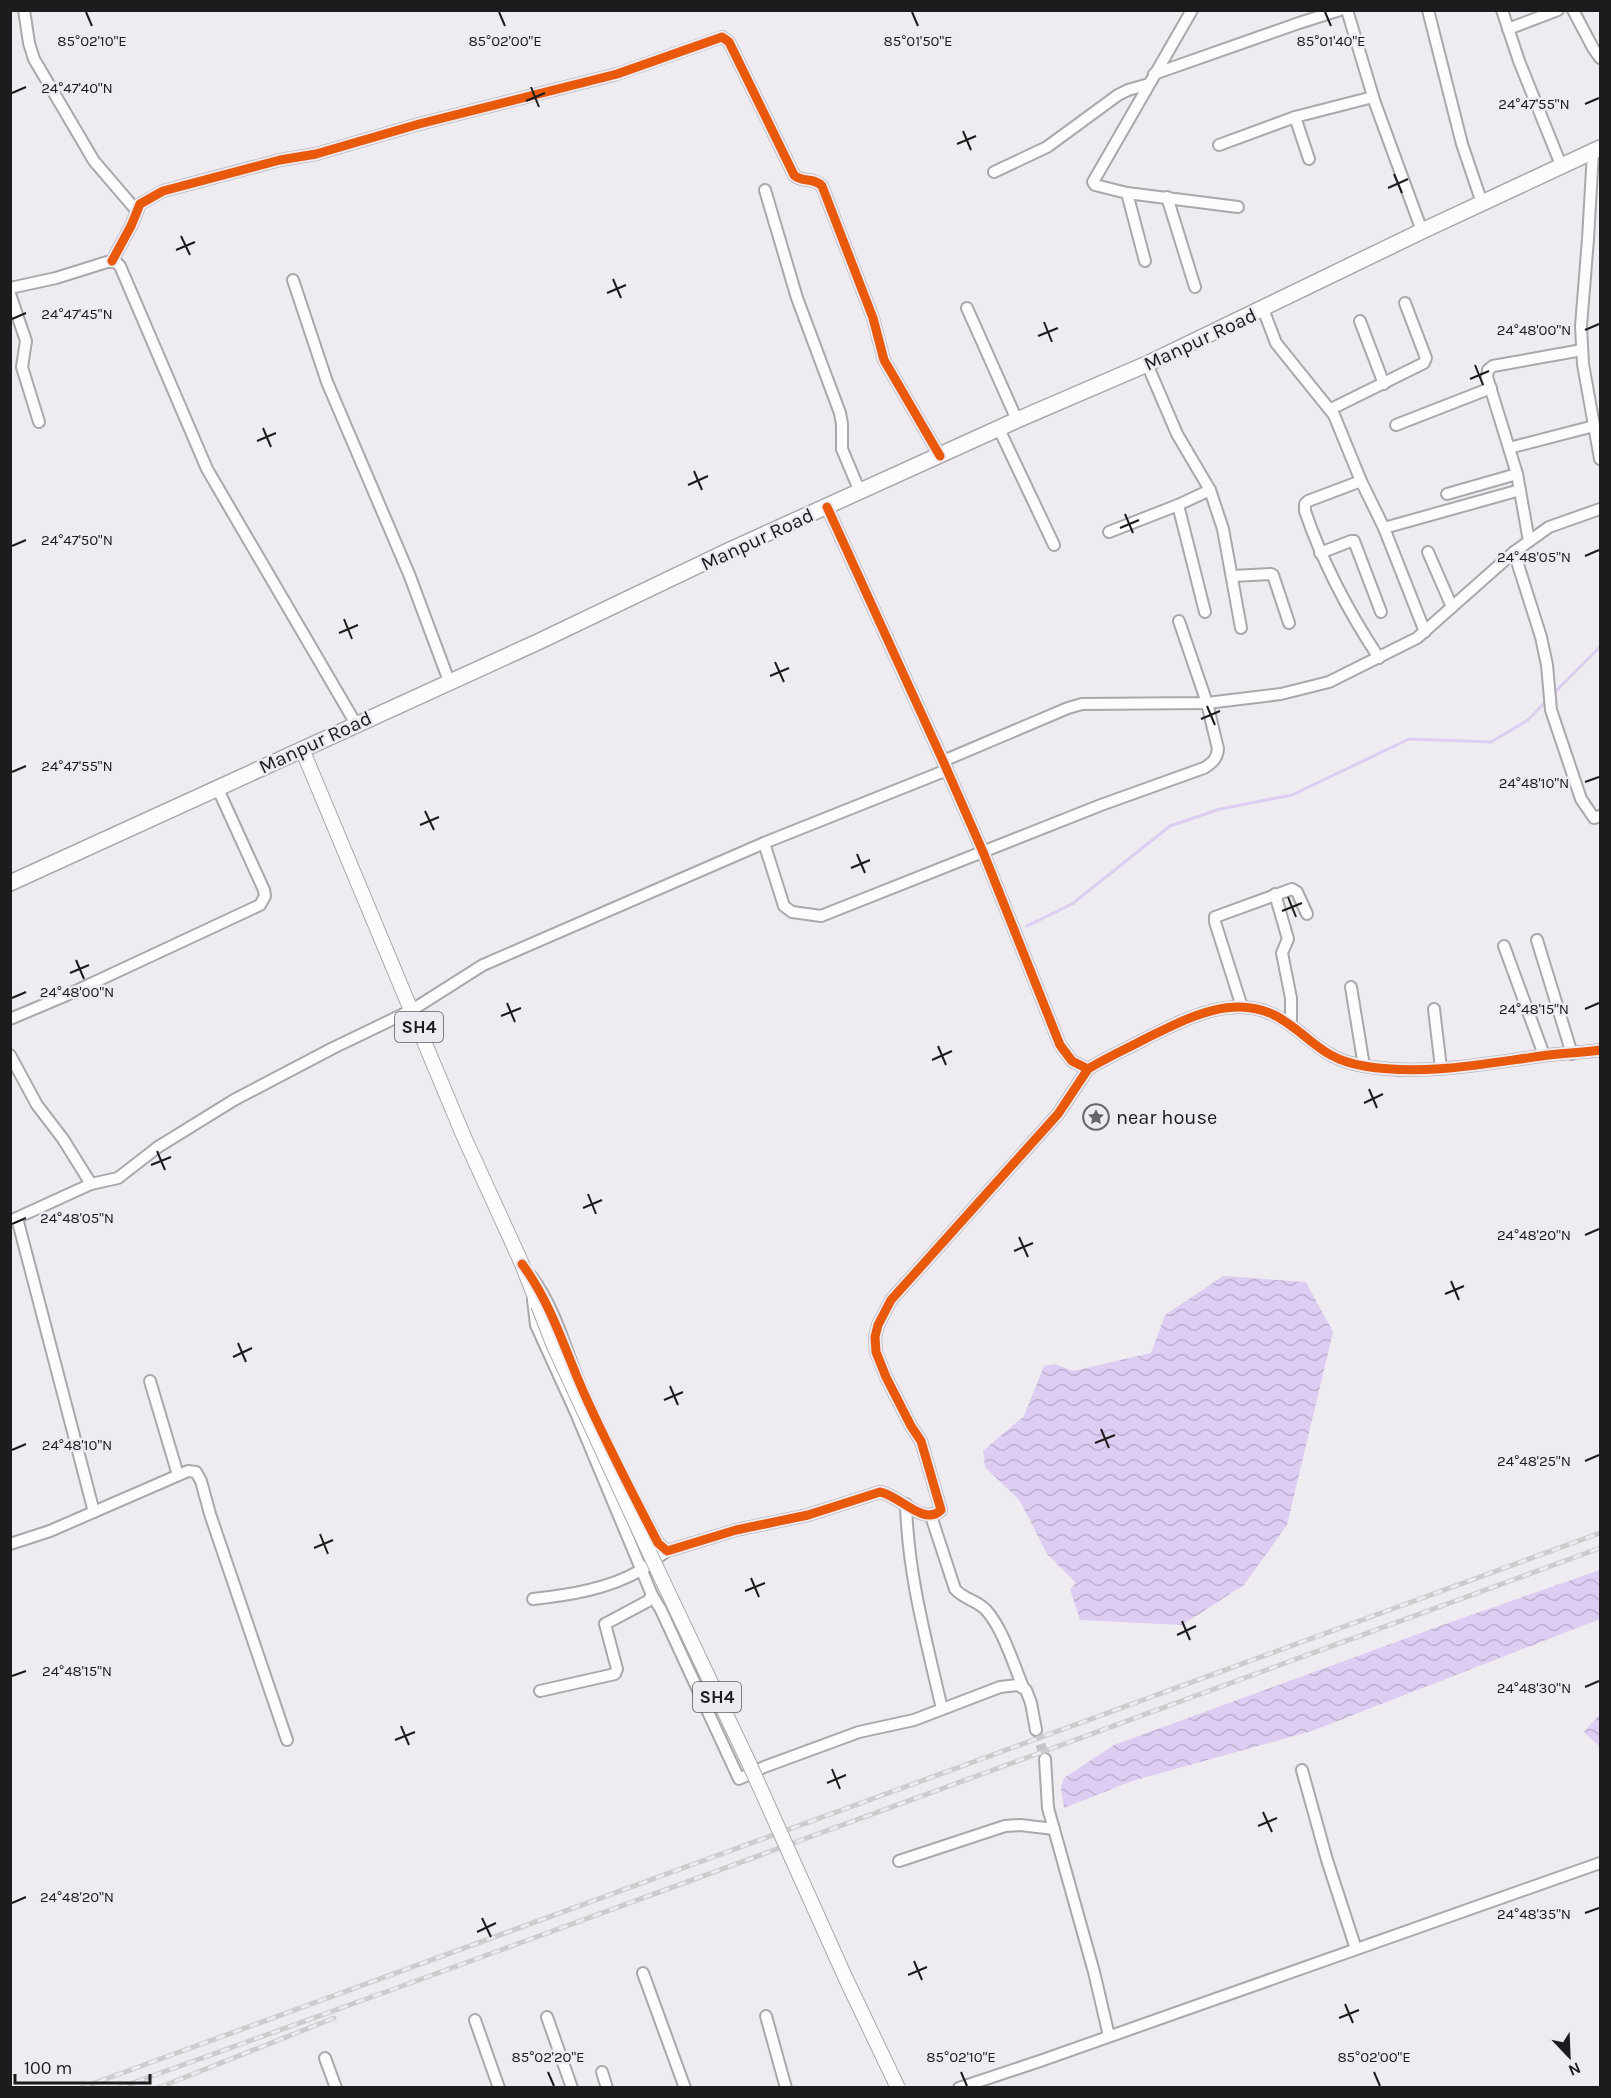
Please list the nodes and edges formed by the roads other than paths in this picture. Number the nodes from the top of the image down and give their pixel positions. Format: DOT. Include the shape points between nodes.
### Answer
graph roads {
  1 [pos="24,10"];
  2 [pos="1192,10"];
  3 [pos="1340,10"];
  4 [pos="1347,10"];
  5 [pos="1428,10"];
  6 [pos="1502,10"];
  7 [pos="1558,10"];
  8 [pos="1573,10"];
  9 [pos="1508,29"];
  10 [pos="1600,58"];
  11 [pos="1152,79"];
  12 [pos="1373,97"];
  13 [pos="1295,117"];
  14 [pos="1219,144"];
  15 [pos="1597,150"];
  16 [pos="1309,159"];
  17 [pos="1561,165"];
  18 [pos="994,172"];
  19 [pos="765,190"];
  20 [pos="1127,193"];
  21 [pos="1167,197"];
  22 [pos="1482,203"];
  23 [pos="1238,207"];
  24 [pos="136,210"];
  25 [pos="1422,231"];
  26 [pos="112,261"];
  27 [pos="1145,261"];
  28 [pos="293,280"];
  29 [pos="1195,287"];
  30 [pos="10,288"];
  31 [pos="10,294"];
  32 [pos="1405,303"];
  33 [pos="967,308"];
  34 [pos="1263,309"];
  35 [pos="1360,321"];
  36 [pos="1582,350"];
  37 [pos="1147,363"];
  38 [pos="1384,384"];
  39 [pos="1491,388"];
  40 [pos="1331,409"];
  41 [pos="1017,420"];
  42 [pos="39,422"];
  43 [pos="1396,424"];
  44 [pos="1594,426"];
  45 [pos="999,429"];
  46 [pos="1509,448"];
  47 [pos="940,456"];
  48 [pos="1600,459"];
  49 [pos="1517,474"];
  50 [pos="1362,481"];
  51 [pos="1210,490"];
  52 [pos="1520,490"];
  53 [pos="860,492"];
  54 [pos="1447,494"];
  55 [pos="1178,506"];
  56 [pos="827,507"];
  57 [pos="1600,509"];
  58 [pos="1384,528"];
  59 [pos="1109,532"];
  60 [pos="1529,541"];
  61 [pos="1054,545"];
  62 [pos="1428,552"];
  63 [pos="1514,552"];
  64 [pos="1320,553"];
  65 [pos="1232,576"];
  66 [pos="1452,607"];
  67 [pos="1204,612"];
  68 [pos="1381,612"];
  69 [pos="1179,621"];
  70 [pos="1288,623"];
  71 [pos="1241,628"];
  72 [pos="1425,632"];
  73 [pos="1379,658"];
  74 [pos="449,681"];
  75 [pos="1207,703"];
  76 [pos="356,724"];
  77 [pos="302,749"];
  78 [pos="945,766"];
  79 [pos="217,787"];
  80 [pos="1600,816"];
  81 [pos="764,843"];
  82 [pos="983,852"];
  83 [pos="10,883"];
  84 [pos="1275,894"];
  85 [pos="1307,915"];
  86 [pos="1538,940"];
  87 [pos="1504,946"];
  88 [pos="1351,987"];
  89 [pos="1242,1007"];
  90 [pos="1434,1009"];
  91 [pos="412,1010"];
  92 [pos="10,1018"];
  93 [pos="1291,1026"];
  94 [pos="1600,1050"];
  95 [pos="1572,1054"];
  96 [pos="10,1055"];
  97 [pos="1544,1055"];
  98 [pos="1364,1066"];
  99 [pos="1441,1068"];
  100 [pos="1088,1069"];
  101 [pos="91,1184"];
  102 [pos="14,1219"];
  103 [pos="522,1264"];
  104 [pos="535,1299"];
  105 [pos="150,1381"];
  106 [pos="178,1475"];
  107 [pos="906,1504"];
  108 [pos="94,1512"];
  109 [pos="931,1516"];
  110 [pos="10,1545"];
  111 [pos="667,1551"];
  112 [pos="641,1569"];
  113 [pos="652,1595"];
  114 [pos="533,1599"];
  115 [pos="1023,1687"];
  116 [pos="540,1691"];
  117 [pos="942,1709"];
  118 [pos="1036,1730"];
  119 [pos="287,1740"];
  120 [pos="1045,1759"];
  121 [pos="1302,1770"];
  122 [pos="1054,1829"];
  123 [pos="899,1861"];
  124 [pos="1600,1863"];
  125 [pos="1356,1949"];
  126 [pos="643,1973"];
  127 [pos="766,2016"];
  128 [pos="547,2017"];
  129 [pos="475,2020"];
  130 [pos="1109,2036"];
  131 [pos="325,2058"];
  132 [pos="602,2072"];
  133 [pos="336,2088"];
  134 [pos="499,2088"];
  135 [pos="572,2088"];
  136 [pos="608,2088"];
  137 [pos="685,2088"];
  138 [pos="786,2088"];
  139 [pos="898,2088"];
  140 [pos="959,2088"];
  1 -- 24 [label="street" via="34,59 94,161"];
  2 -- 11 [label="street"];
  3 -- 11 [label="street"];
  4 -- 12 [label="street"];
  5 -- 22 [label="street" via="1462,144"];
  6 -- 9 [label="street"];
  7 -- 9 [label="street"];
  8 -- 10 [label="street"];
  9 -- 17 [label="street"];
  11 -- 18 [label="street" via="1118,95 1047,147"];
  11 -- 20 [label="street" via="1093,181 1095,185"];
  12 -- 13 [label="street"];
  12 -- 25 [label="street"];
  13 -- 14 [label="street"];
  13 -- 16 [label="street"];
  15 -- 17 [label="highway, Manpur Road"];
  15 -- 36 [label="street"];
  17 -- 22 [label="highway, Manpur Road"];
  19 -- 53 [label="street" via="797,298 840,412 842,449"];
  20 -- 21 [label="street"];
  20 -- 27 [label="street"];
  21 -- 23 [label="street"];
  21 -- 29 [label="street"];
  22 -- 25 [label="highway, Manpur Road"];
  24 -- 26 [label="street"];
  24 -- 47 [label="street" via="144,201 179,186 617,74 725,38 794,175 822,186 873,318 884,360"];
  25 -- 34 [label="highway, Manpur Road"];
  26 -- 30 [label="street"];
  26 -- 76 [label="street" via="123,270 207,469"];
  28 -- 74 [label="street" via="327,382 409,574"];
  31 -- 42 [label="street" via="26,341 22,367"];
  32 -- 38 [label="street" via="1426,360"];
  33 -- 41 [label="street"];
  34 -- 37 [label="highway, Manpur Road"];
  34 -- 40 [label="street" via="1276,343"];
  35 -- 38 [label="street"];
  36 -- 39 [label="street" via="1493,366 1487,373"];
  36 -- 44 [label="street"];
  37 -- 41 [label="highway, Manpur Road"];
  37 -- 51 [label="street" via="1177,434"];
  38 -- 40 [label="street"];
  39 -- 43 [label="street"];
  39 -- 46 [label="street"];
  40 -- 50 [label="street"];
  41 -- 45 [label="highway, Manpur Road"];
  44 -- 46 [label="street"];
  44 -- 48 [label="street"];
  45 -- 47 [label="highway, Manpur Road"];
  45 -- 61 [label="street"];
  46 -- 49 [label="street"];
  47 -- 53 [label="highway, Manpur Road"];
  49 -- 52 [label="street"];
  49 -- 54 [label="street"];
  50 -- 58 [label="street"];
  50 -- 64 [label="street" via="1305,504"];
  51 -- 55 [label="street"];
  51 -- 65 [label="street"];
  52 -- 58 [label="street"];
  52 -- 60 [label="street"];
  53 -- 56 [label="highway, Manpur Road"];
  55 -- 59 [label="street"];
  55 -- 67 [label="street"];
  56 -- 74 [label="highway, Manpur Road"];
  56 -- 78 [label="street"];
  57 -- 60 [label="street" via="1549,527"];
  58 -- 72 [label="street"];
  60 -- 63 [label="street"];
  62 -- 66 [label="street"];
  63 -- 66 [label="street"];
  63 -- 80 [label="street" via="1541,637 1551,710 1581,798 1594,818"];
  64 -- 68 [label="street" via="1354,541"];
  64 -- 73 [label="street"];
  65 -- 70 [label="street" via="1274,575"];
  65 -- 71 [label="street"];
  66 -- 72 [label="street"];
  69 -- 75 [label="street"];
  72 -- 73 [label="street"];
  73 -- 75 [label="street" via="1319,685"];
  74 -- 76 [label="highway, Manpur Road"];
  75 -- 78 [label="street" via="1082,704"];
  75 -- 82 [label="street" via="1218,749 1212,763"];
  76 -- 77 [label="highway, Manpur Road"];
  77 -- 79 [label="highway, Manpur Road"];
  77 -- 91 [label="main road, SH4"];
  78 -- 81 [label="street"];
  78 -- 82 [label="street"];
  79 -- 83 [label="highway, Manpur Road"];
  79 -- 92 [label="street" via="264,890 261,905"];
  81 -- 82 [label="street" via="784,906 792,912 821,916"];
  81 -- 91 [label="street" via="483,965"];
  82 -- 100 [label="street" via="1060,1045 1072,1061"];
  84 -- 85 [label="street" via="1295,890"];
  84 -- 89 [label="street" via="1215,917"];
  84 -- 93 [label="street" via="1288,941 1282,953 1291,998"];
  86 -- 95 [label="street"];
  87 -- 97 [label="street"];
  88 -- 98 [label="street"];
  89 -- 93 [label="street" via="1265,1011"];
  89 -- 100 [label="street" via="1193,1016"];
  90 -- 99 [label="street"];
  91 -- 101 [label="street" via="234,1100 158,1147 118,1178"];
  91 -- 103 [label="main road, SH4"];
  93 -- 98 [label="street" via="1324,1052"];
  94 -- 95 [label="street"];
  95 -- 97 [label="street"];
  96 -- 101 [label="street" via="37,1105"];
  97 -- 99 [label="street"];
  98 -- 99 [label="street"];
  100 -- 109 [label="street" via="1058,1114 891,1300 878,1325 876,1352 921,1441 941,1510"];
  101 -- 102 [label="street"];
  102 -- 108 [label="street"];
  103 -- 104 [label="main road, SH4"];
  103 -- 111 [label="street" via="551,1312 616,1464 658,1543"];
  104 -- 112 [label="street" via="536,1325"];
  104 -- 139 [label="main road, SH4, bridge"];
  105 -- 106 [label="street"];
  106 -- 108 [label="street"];
  106 -- 119 [label="street" via="191,1471 200,1477"];
  107 -- 109 [label="street"];
  107 -- 111 [label="street" via="885,1492 875,1492 808,1515 736,1530"];
  107 -- 117 [label="street" via="913,1582"];
  108 -- 110 [label="street"];
  109 -- 115 [label="street" via="955,1589 988,1612"];
  111 -- 112 [label="street"];
  112 -- 113 [label="street"];
  112 -- 114 [label="street" via="591,1589"];
  113 -- 116 [label="street" via="648,1601 605,1624 616,1673"];
  113 -- 117 [label="street" via="739,1779 859,1732 900,1724"];
  115 -- 117 [label="street" via="1000,1687"];
  115 -- 118 [label="street"];
  120 -- 122 [label="street" via="1048,1808"];
  121 -- 125 [label="street"];
  122 -- 123 [label="street" via="1005,1826"];
  122 -- 130 [label="street"];
  124 -- 125 [label="street"];
  125 -- 130 [label="street"];
  126 -- 137 [label="street"];
  127 -- 138 [label="street"];
  128 -- 135 [label="street"];
  129 -- 134 [label="street"];
  130 -- 140 [label="street"];
  131 -- 133 [label="street"];
  132 -- 136 [label="street"];
}
